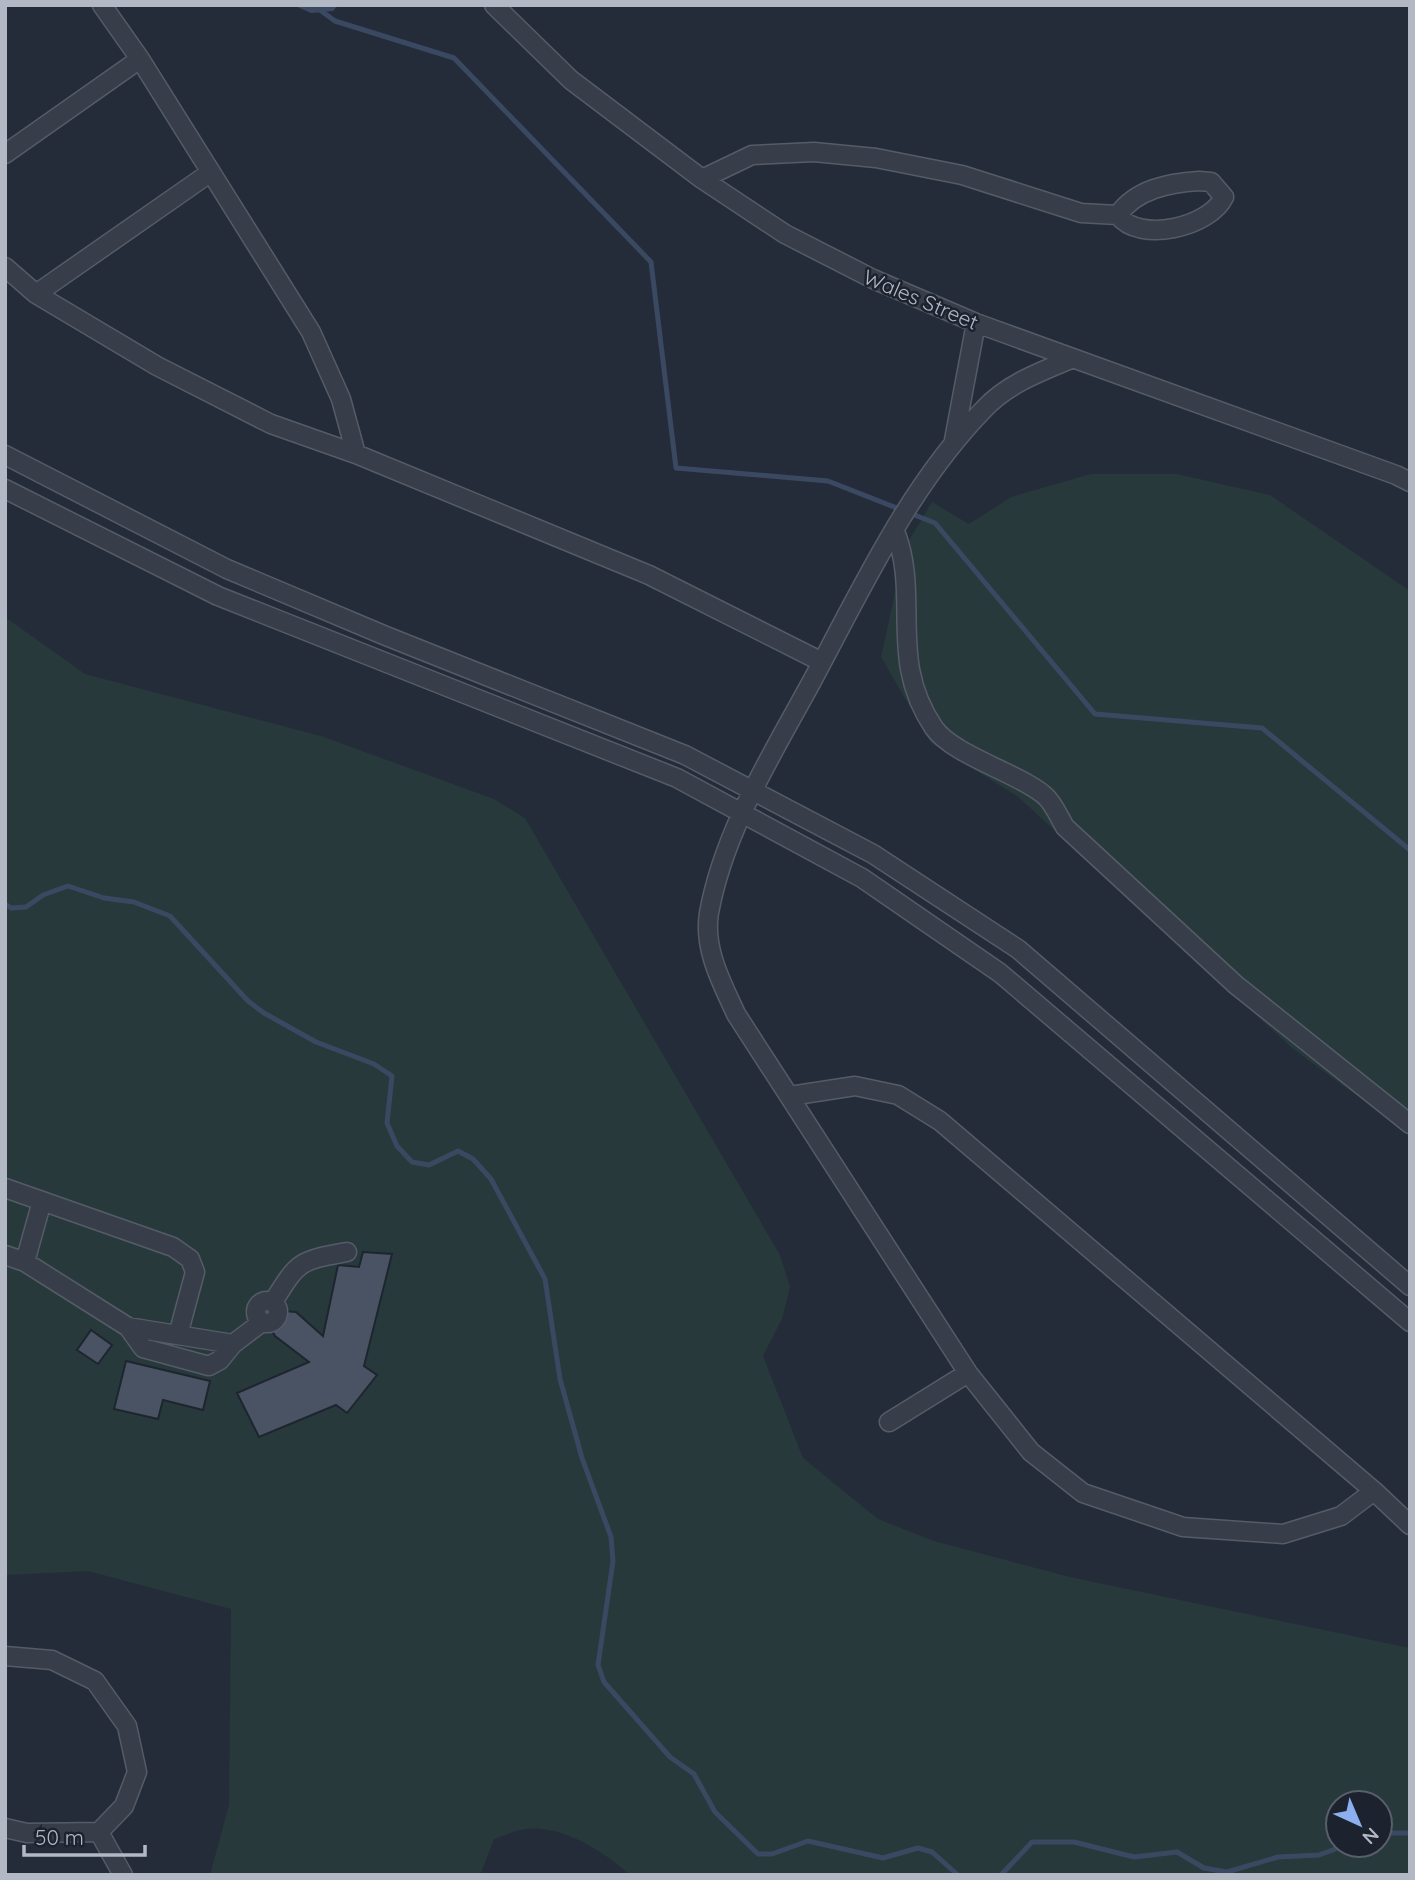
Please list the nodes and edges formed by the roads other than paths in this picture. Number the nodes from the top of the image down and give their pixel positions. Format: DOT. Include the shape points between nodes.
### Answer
graph roads {
  1 [pos="102,5"];
  2 [pos="494,5"];
  3 [pos="140,59"];
  4 [pos="5,154"];
  5 [pos="211,172"];
  6 [pos="702,179"];
  7 [pos="1118,215"];
  8 [pos="5,267"];
  9 [pos="36,294"];
  10 [pos="976,323"];
  11 [pos="1071,359"];
  12 [pos="953,443"];
  13 [pos="356,454"];
  14 [pos="5,455"];
  15 [pos="1405,476"];
  16 [pos="5,489"];
  17 [pos="897,527"];
  18 [pos="822,662"];
  19 [pos="754,789"];
  20 [pos="743,812"];
  21 [pos="790,1096"];
  22 [pos="1410,1124"];
  23 [pos="5,1188"];
  24 [pos="42,1201"];
  25 [pos="347,1252"];
  26 [pos="5,1255"];
  27 [pos="25,1262"];
  28 [pos="1410,1286"];
  29 [pos="1410,1322"];
  30 [pos="128,1327"];
  31 [pos="178,1335"];
  32 [pos="233,1344"];
  33 [pos="968,1373"];
  34 [pos="890,1422"];
  35 [pos="1374,1491"];
  36 [pos="1410,1525"];
  37 [pos="5,1656"];
  38 [pos="5,1828"];
  39 [pos="99,1832"];
  40 [pos="123,1875"];
  1 -- 3 [label="street"];
  2 -- 6 [label="street, Wales Street" via="571,80"];
  3 -- 4 [label="street"];
  3 -- 5 [label="street"];
  5 -- 9 [label="street"];
  5 -- 13 [label="street" via="311,332 341,399"];
  6 -- 7 [label="street" via="752,155 814,152 876,158 962,175 1081,213"];
  6 -- 10 [label="street, Wales Street" via="785,234 873,279"];
  7 -- 7 [label="street" via="1130,226 1170,229 1209,216 1224,197 1211,182 1165,185 1139,196"];
  8 -- 9 [label="street"];
  9 -- 13 [label="street" via="157,366 271,424"];
  10 -- 11 [label="street, Wales Street"];
  10 -- 12 [label="street"];
  11 -- 12 [label="street" via="1016,385 986,406"];
  11 -- 15 [label="street, Wales Street"];
  12 -- 17 [label="street"];
  13 -- 18 [label="street" via="649,575"];
  14 -- 19 [label="street" via="227,569 685,755"];
  16 -- 20 [label="street" via="218,596 677,779"];
  17 -- 18 [label="street"];
  17 -- 22 [label="street" via="904,555 906,652 916,697 936,731 1047,797 1065,827 1236,985"];
  18 -- 19 [label="street"];
  19 -- 20 [label="street"];
  19 -- 28 [label="street" via="873,854 1018,948"];
  20 -- 21 [label="street" via="723,859 709,916 712,961 736,1014"];
  20 -- 29 [label="street" via="862,878 1000,973"];
  21 -- 33 [label="street"];
  21 -- 35 [label="street" via="855,1086 898,1095 940,1121"];
  23 -- 24 [label="street"];
  24 -- 27 [label="street"];
  24 -- 31 [label="street" via="173,1247 190,1259 195,1272"];
  25 -- 32 [label="street" via="299,1264 273,1302 257,1307 262,1322"];
  26 -- 27 [label="street"];
  27 -- 30 [label="street"];
  30 -- 31 [label="street"];
  30 -- 32 [label="street" via="143,1348 209,1366"];
  31 -- 32 [label="street"];
  33 -- 34 [label="street"];
  33 -- 35 [label="street" via="1031,1452 1083,1493 1183,1527 1283,1534 1340,1516"];
  35 -- 36 [label="street"];
  37 -- 39 [label="street" via="52,1660 95,1681 127,1726 137,1773 124,1806"];
  38 -- 39 [label="street" via="27,1833"];
  39 -- 40 [label="street"];
}
